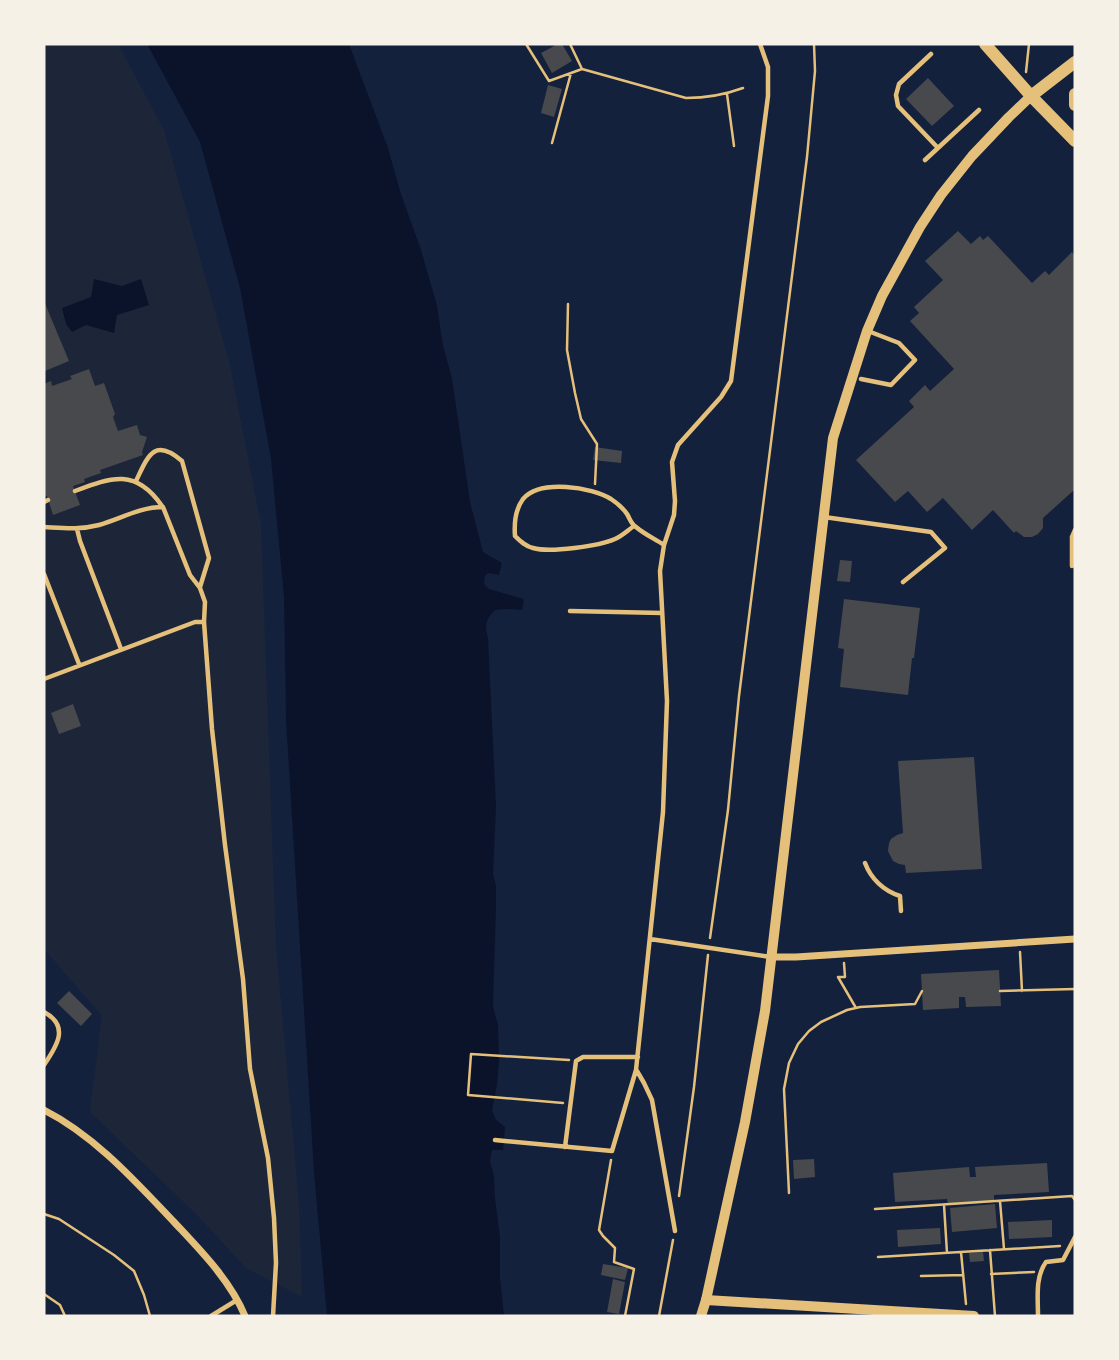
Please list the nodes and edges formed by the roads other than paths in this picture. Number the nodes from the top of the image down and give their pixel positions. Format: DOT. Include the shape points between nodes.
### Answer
graph roads {
  1 [pos="760,44"];
  2 [pos="985,44"];
  3 [pos="931,54"];
  4 [pos="1075,62"];
  5 [pos="1028,92"];
  6 [pos="1075,94"];
  7 [pos="1075,105"];
  8 [pos="979,110"];
  9 [pos="1075,141"];
  10 [pos="938,148"];
  11 [pos="925,160"];
  12 [pos="867,331"];
  13 [pos="861,379"];
  14 [pos="136,481"];
  15 [pos="75,491"];
  16 [pos="163,507"];
  17 [pos="823,517"];
  18 [pos="634,526"];
  19 [pos="44,527"];
  20 [pos="77,529"];
  21 [pos="1075,530"];
  22 [pos="664,545"];
  23 [pos="1072,566"];
  24 [pos="44,574"];
  25 [pos="903,582"];
  26 [pos="200,588"];
  27 [pos="570,611"];
  28 [pos="662,612"];
  29 [pos="204,622"];
  30 [pos="121,649"];
  31 [pos="79,665"];
  32 [pos="44,679"];
  33 [pos="864,863"];
  34 [pos="901,911"];
  35 [pos="650,939"];
  36 [pos="1075,939"];
  37 [pos="771,957"];
  38 [pos="46,1012"];
  39 [pos="638,1057"];
  40 [pos="44,1065"];
  41 [pos="636,1070"];
  42 [pos="44,1110"];
  43 [pos="495,1140"];
  44 [pos="565,1146"];
  45 [pos="675,1231"];
  46 [pos="1075,1237"];
  47 [pos="238,1300"];
  48 [pos="706,1300"];
  49 [pos="800,1311"];
  50 [pos="211,1316"];
  51 [pos="245,1316"];
  52 [pos="273,1316"];
  53 [pos="701,1316"];
  54 [pos="967,1316"];
  55 [pos="974,1316"];
  56 [pos="1038,1316"];
  1 -- 22 [label="lane" via="768,67 768,96 733,372 721,397 675,451 674,515"];
  2 -- 5 [label="main road"];
  3 -- 10 [label="lane" via="899,84 896,95 898,106"];
  4 -- 5 [label="main road"];
  5 -- 9 [label="main road"];
  5 -- 12 [label="main road" via="941,194 899,263"];
  6 -- 7 [label="main road"];
  8 -- 10 [label="lane"];
  10 -- 11 [label="lane"];
  12 -- 13 [label="lane" via="899,343 915,360 891,384"];
  12 -- 17 [label="main road" via="833,438"];
  14 -- 15 [label="lane" via="117,478"];
  14 -- 16 [label="lane"];
  14 -- 26 [label="lane" via="150,454 161,449 182,461 209,558"];
  16 -- 20 [label="lane"];
  16 -- 26 [label="lane" via="190,575"];
  17 -- 25 [label="lane" via="931,532 945,548"];
  17 -- 37 [label="main road"];
  18 -- 18 [label="lane" via="620,506 594,491 551,488 524,499 516,517 515,536 530,548 564,550 616,539"];
  18 -- 22 [label="lane"];
  19 -- 20 [label="lane"];
  20 -- 30 [label="lane"];
  21 -- 23 [label="lane"];
  22 -- 28 [label="lane"];
  24 -- 31 [label="lane"];
  26 -- 29 [label="lane"];
  27 -- 28 [label="lane"];
  28 -- 35 [label="lane" via="666,766"];
  29 -- 30 [label="lane"];
  29 -- 52 [label="lane" via="250,1069 268,1158 274,1218"];
  30 -- 31 [label="lane"];
  31 -- 32 [label="lane"];
  33 -- 34 [label="lane" via="877,881 900,897"];
  35 -- 37 [label="lane"];
  35 -- 39 [label="lane"];
  36 -- 37 [label="street"];
  37 -- 48 [label="main road" via="757,1062"];
  38 -- 40 [label="lane" via="60,1032"];
  39 -- 41 [label="lane"];
  39 -- 44 [label="lane" via="593,1056 576,1061"];
  41 -- 44 [label="lane" via="612,1151"];
  41 -- 45 [label="lane" via="652,1100"];
  42 -- 47 [label="street" via="96,1145 141,1187 201,1251"];
  43 -- 44 [label="lane"];
  46 -- 56 [label="lane" via="1063,1260 1046,1262 1041,1271"];
  47 -- 50 [label="lane"];
  47 -- 51 [label="street"];
  48 -- 49 [label="street"];
  48 -- 53 [label="main road"];
  49 -- 54 [label="street"];
  54 -- 55 [label="street"];
}
